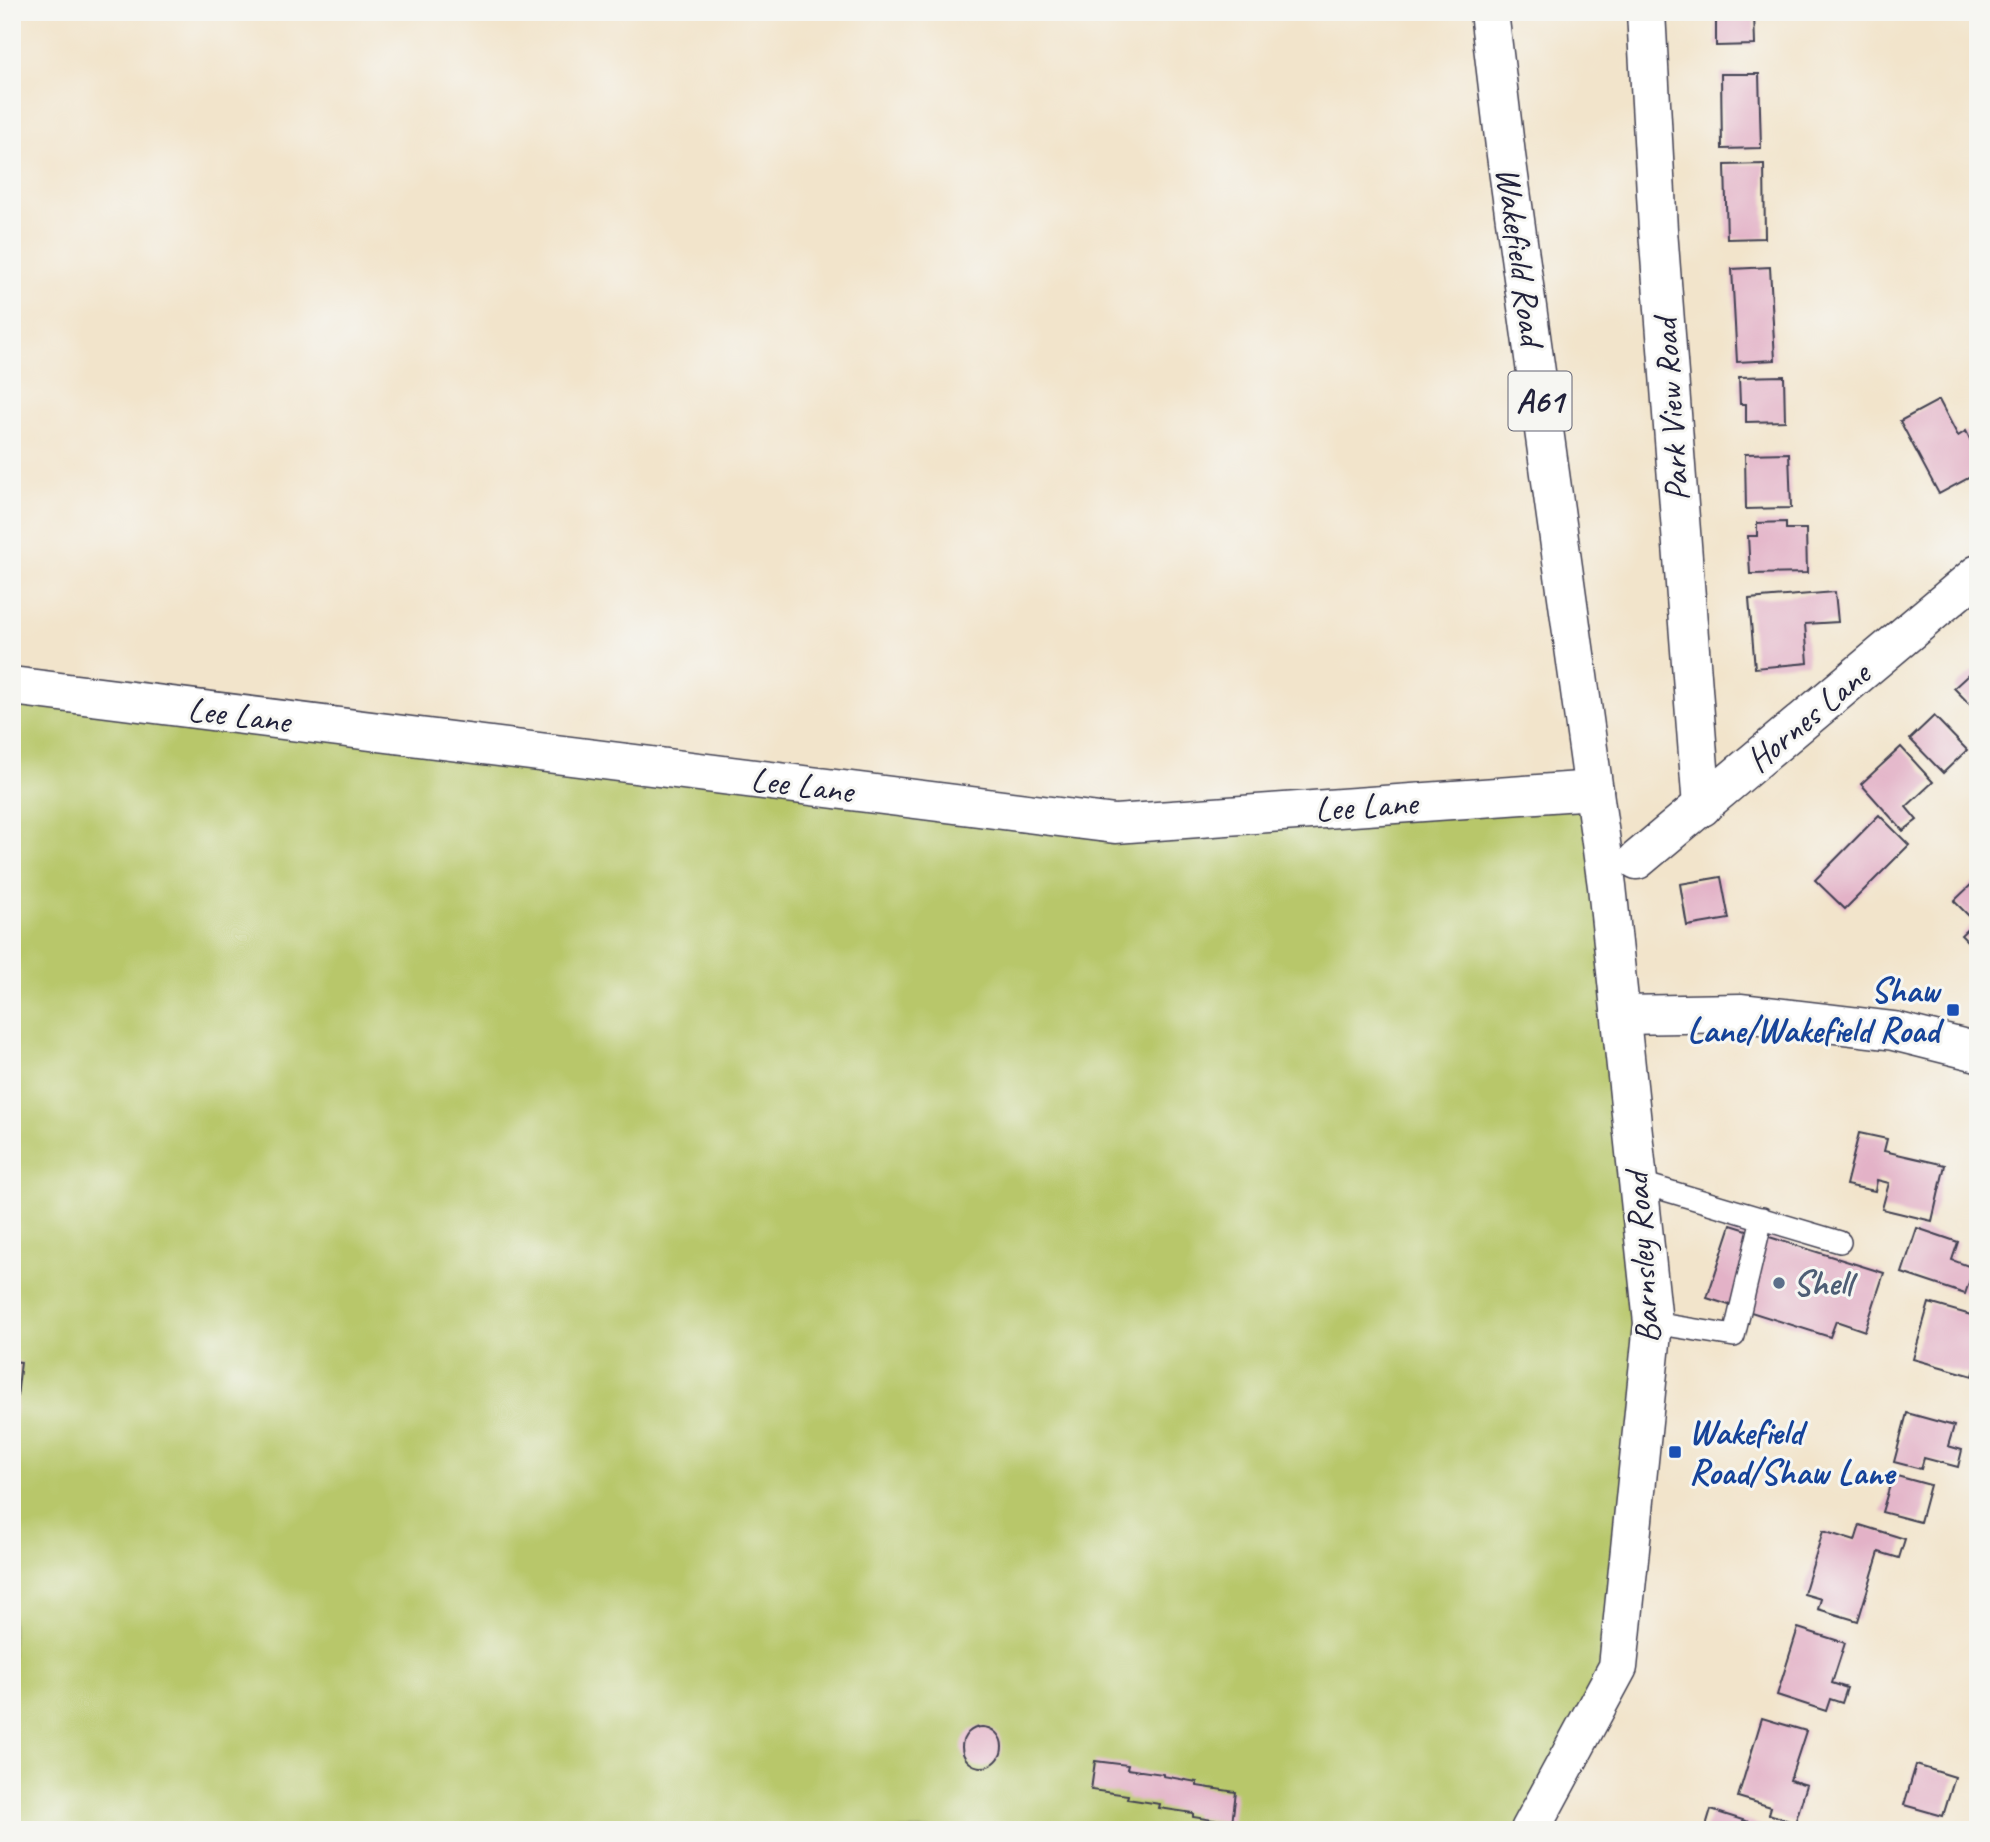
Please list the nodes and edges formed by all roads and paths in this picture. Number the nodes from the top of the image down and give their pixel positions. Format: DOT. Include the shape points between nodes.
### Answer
graph roads {
  1 [pos="1489,12"];
  2 [pos="1646,12"];
  3 [pos="1978,574"];
  4 [pos="12,686"];
  5 [pos="1594,790"];
  6 [pos="1702,807"];
  7 [pos="1636,860"];
  8 [pos="1621,1016"];
  9 [pos="1978,1052"];
  10 [pos="1638,1182"];
  11 [pos="1762,1218"];
  12 [pos="1840,1242"];
  13 [pos="1653,1323"];
  14 [pos="1530,1830"];
  1 -- 5 [label="main road, Wakefield Road / A61"];
  2 -- 6 [label="main road, Park View Road"];
  3 -- 6 [label="main road, Hornes Lane"];
  4 -- 5 [label="main road, Lee Lane" via="1115,824"];
  5 -- 8 [label="main road, Barnsley Road / A61"];
  6 -- 7 [label="main road, Hornes Lane"];
  8 -- 9 [label="main road" via="1742,1013 1894,1031"];
  8 -- 10 [label="main road, Barnsley Road / A61"];
  10 -- 11 [label="lane"];
  10 -- 13 [label="main road, Barnsley Road / A61"];
  11 -- 12 [label="lane"];
  11 -- 13 [label="lane" via="1734,1336"];
  13 -- 14 [label="main road, Barnsley Road / A61" via="1618,1667"];
}
